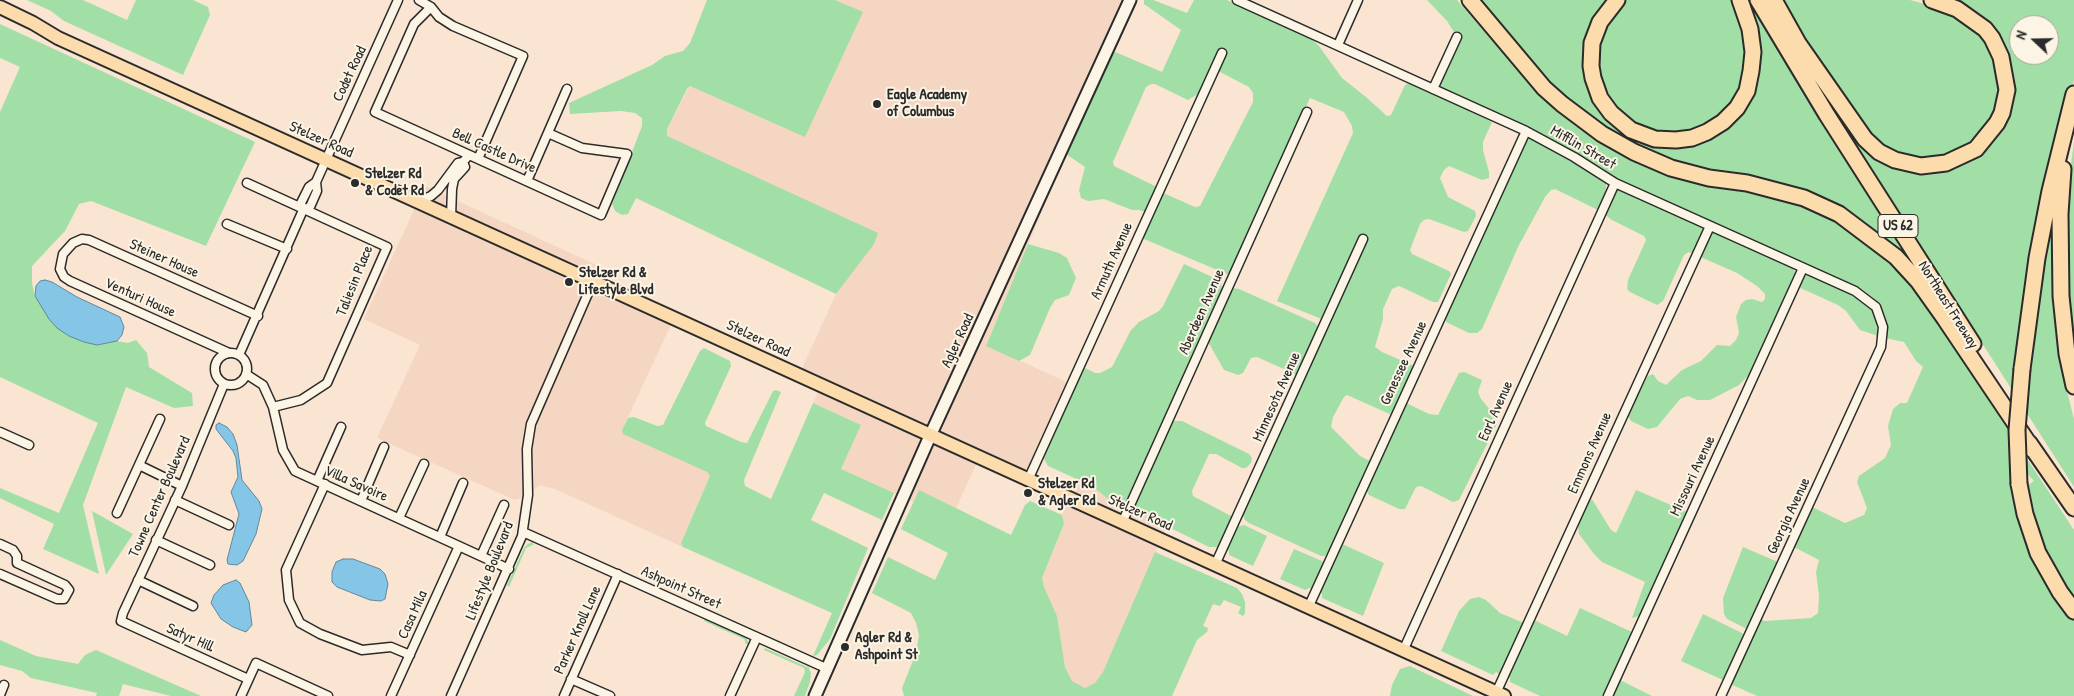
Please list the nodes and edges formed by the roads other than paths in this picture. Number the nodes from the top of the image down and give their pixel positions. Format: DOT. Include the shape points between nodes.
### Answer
graph roads {
  1 [pos="398,0"];
  2 [pos="419,0"];
  3 [pos="1130,0"];
  4 [pos="1358,0"];
  5 [pos="1470,0"];
  6 [pos="1618,0"];
  7 [pos="1932,0"];
  8 [pos="1242,1"];
  9 [pos="1741,2"];
  10 [pos="1767,3"];
  11 [pos="430,4"];
  12 [pos="0,7"];
  13 [pos="1457,37"];
  14 [pos="1338,45"];
  15 [pos="1222,53"];
  16 [pos="567,88"];
  17 [pos="1434,89"];
  18 [pos="2074,94"];
  19 [pos="1308,112"];
  20 [pos="2065,130"];
  21 [pos="1526,131"];
  22 [pos="548,133"];
  23 [pos="469,155"];
  24 [pos="478,159"];
  25 [pos="326,160"];
  26 [pos="463,162"];
  27 [pos="527,181"];
  28 [pos="247,183"];
  29 [pos="1615,183"];
  30 [pos="418,202"];
  31 [pos="303,210"];
  32 [pos="451,217"];
  33 [pos="227,224"];
  34 [pos="1710,226"];
  35 [pos="1363,239"];
  36 [pos="286,249"];
  37 [pos="63,254"];
  38 [pos="1803,268"];
  39 [pos="593,282"];
  40 [pos="258,316"];
  41 [pos="1881,347"];
  42 [pos="229,353"];
  43 [pos="239,355"];
  44 [pos="246,374"];
  45 [pos="224,384"];
  46 [pos="2074,386"];
  47 [pos="273,407"];
  48 [pos="160,419"];
  49 [pos="340,427"];
  50 [pos="0,432"];
  51 [pos="930,436"];
  52 [pos="29,445"];
  53 [pos="384,447"];
  54 [pos="2032,450"];
  55 [pos="424,464"];
  56 [pos="139,465"];
  57 [pos="1028,480"];
  58 [pos="316,481"];
  59 [pos="463,483"];
  60 [pos="325,484"];
  61 [pos="182,486"];
  62 [pos="175,500"];
  63 [pos="361,501"];
  64 [pos="504,505"];
  65 [pos="2074,508"];
  66 [pos="117,513"];
  67 [pos="399,518"];
  68 [pos="1122,523"];
  69 [pos="228,525"];
  70 [pos="523,532"];
  71 [pos="440,537"];
  72 [pos="156,540"];
  73 [pos="0,544"];
  74 [pos="459,546"];
  75 [pos="481,556"];
  76 [pos="210,565"];
  77 [pos="1215,565"];
  78 [pos="509,569"];
  79 [pos="0,574"];
  80 [pos="618,574"];
  81 [pos="138,580"];
  82 [pos="193,606"];
  83 [pos="1308,608"];
  84 [pos="2074,611"];
  85 [pos="121,621"];
  86 [pos="757,637"];
  87 [pos="1403,651"];
  88 [pos="410,655"];
  89 [pos="828,669"];
  90 [pos="248,679"];
  91 [pos="571,679"];
  92 [pos="4,685"];
  93 [pos="1500,694"];
  94 [pos="0,695"];
  95 [pos="241,696"];
  96 [pos="328,696"];
  97 [pos="391,696"];
  98 [pos="451,696"];
  99 [pos="564,696"];
  100 [pos="610,696"];
  101 [pos="730,696"];
  102 [pos="815,696"];
  103 [pos="1608,696"];
  104 [pos="1721,696"];
  1 -- 25 [label="street, Codet Road"];
  2 -- 11 [label="street"];
  3 -- 51 [label="main road, Agler Road"];
  4 -- 14 [label="street"];
  5 -- 54 [label="highway" via="1544,88 1602,134 1671,168 1781,191 1813,202 1839,214 1896,257 1945,319"];
  6 -- 9 [label="highway" via="1603,17 1592,43 1591,66 1600,98 1631,130 1655,139 1670,140 1692,138 1723,122 1747,91 1753,52"];
  7 -- 10 [label="highway" via="1962,12 1985,29 2002,57 2006,90 1997,123 1976,149 1946,163 1930,166 1895,160 1879,152 1865,139"];
  8 -- 14 [label="street, Mifflin Street"];
  10 -- 54 [label="highway, Northeast Freeway / US 62" via="1828,115 1960,323"];
  11 -- 23 [label="street, Bell Castle Drive" via="414,24 375,112"];
  11 -- 24 [label="street" via="439,17 454,26 523,56"];
  12 -- 25 [label="main road, Stelzer Road" via="58,38"];
  13 -- 17 [label="street"];
  14 -- 17 [label="street, Mifflin Street"];
  15 -- 57 [label="street, Armuth Avenue"];
  16 -- 22 [label="street"];
  17 -- 21 [label="street, Mifflin Street"];
  18 -- 20 [label="highway"];
  19 -- 68 [label="street, Aberdeen Avenue"];
  20 -- 46 [label="highway" via="2060,214 2061,296"];
  20 -- 84 [label="highway, bridge" via="2037,258 2017,430 2019,484 2025,514 2038,553"];
  21 -- 29 [label="street, Mifflin Street"];
  21 -- 83 [label="street, Genessee Avenue"];
  22 -- 27 [label="street"];
  22 -- 27 [label="street, Bell Castle Drive" via="582,148 628,154 601,215"];
  23 -- 24 [label="street, Bell Castle Drive"];
  23 -- 26 [label="street"];
  24 -- 27 [label="street, Bell Castle Drive"];
  25 -- 30 [label="main road, Stelzer Road"];
  25 -- 31 [label="street" via="310,207"];
  26 -- 30 [label="street" via="458,163 438,190"];
  26 -- 32 [label="street" via="465,167 454,179"];
  28 -- 31 [label="street, Taliesin Place"];
  29 -- 34 [label="street, Mifflin Street"];
  29 -- 87 [label="street, Earl Avenue"];
  30 -- 32 [label="main road, Stelzer Road"];
  31 -- 36 [label="street"];
  31 -- 47 [label="street, Taliesin Place" via="387,247 327,383 301,400"];
  32 -- 39 [label="main road, Stelzer Road"];
  33 -- 36 [label="street"];
  34 -- 38 [label="street, Mifflin Street"];
  34 -- 93 [label="street, Emmons Avenue"];
  35 -- 77 [label="street, Minnesota Avenue"];
  36 -- 40 [label="street"];
  37 -- 40 [label="street, Steiner House" via="73,242 90,240"];
  37 -- 42 [label="street, Venturi House" via="60,269 70,281"];
  38 -- 41 [label="street, Mifflin Street" via="1855,291 1876,307 1883,326"];
  38 -- 103 [label="street, Missouri Avenue"];
  39 -- 51 [label="main road, Stelzer Road"];
  39 -- 70 [label="street, Lifestyle Boulevard" via="531,424"];
  40 -- 43 [label="street"];
  41 -- 104 [label="street, Georgia Avenue"];
  42 -- 43 [label="street"];
  42 -- 45 [label="street" via="219,359 215,370 219,381"];
  43 -- 44 [label="street" via="247,367"];
  44 -- 45 [label="street" via="242,382 233,386"];
  44 -- 47 [label="street, Villa Savoire" via="263,385"];
  45 -- 61 [label="street, Towne Center Boulevard"];
  47 -- 58 [label="street, Villa Savoire" via="283,450 294,471"];
  48 -- 56 [label="street"];
  49 -- 58 [label="street"];
  50 -- 52 [label="street"];
  51 -- 57 [label="main road, Stelzer Road"];
  51 -- 89 [label="main road, Agler Road"];
  53 -- 63 [label="street"];
  54 -- 65 [label="highway, Northeast Freeway"];
  55 -- 67 [label="street"];
  56 -- 61 [label="street"];
  56 -- 66 [label="street"];
  57 -- 68 [label="main road, Stelzer Road"];
  58 -- 60 [label="street, Villa Savoire"];
  59 -- 71 [label="street"];
  60 -- 63 [label="street, Villa Savoire"];
  60 -- 88 [label="street" via="286,570 289,600 300,623 362,650 391,647"];
  61 -- 62 [label="street, Towne Center Boulevard"];
  62 -- 69 [label="street"];
  62 -- 72 [label="street, Towne Center Boulevard"];
  63 -- 67 [label="street, Villa Savoire"];
  64 -- 75 [label="street"];
  67 -- 71 [label="street, Villa Savoire"];
  68 -- 77 [label="main road, Stelzer Road"];
  70 -- 78 [label="street, Lifestyle Boulevard"];
  70 -- 80 [label="street, Ashpoint Street"];
  71 -- 74 [label="street, Villa Savoire"];
  72 -- 76 [label="street"];
  72 -- 81 [label="street, Towne Center Boulevard"];
  73 -- 79 [label="street" via="13,550 17,563 65,585 69,590 64,599 57,599"];
  74 -- 75 [label="street, Villa Savoire"];
  74 -- 88 [label="street, Casa Mila"];
  75 -- 78 [label="street, Villa Savoire"];
  77 -- 83 [label="main road, Stelzer Road"];
  78 -- 98 [label="street, Lifestyle Boulevard"];
  80 -- 86 [label="street, Ashpoint Street"];
  80 -- 91 [label="street, Parker Knoll Lane"];
  81 -- 82 [label="street"];
  81 -- 85 [label="street, Towne Center Boulevard"];
  83 -- 87 [label="main road, Stelzer Road"];
  85 -- 90 [label="street, Satyr Hill"];
  86 -- 89 [label="street, Ashpoint Street"];
  86 -- 101 [label="street"];
  87 -- 93 [label="main road, Stelzer Road"];
  88 -- 97 [label="street, Casa Mila"];
  89 -- 102 [label="main road, Agler Road"];
  90 -- 95 [label="street"];
  90 -- 96 [label="street" via="256,663"];
  91 -- 99 [label="street, Parker Knoll Lane"];
  91 -- 100 [label="street"];
  92 -- 94 [label="street"];
}
